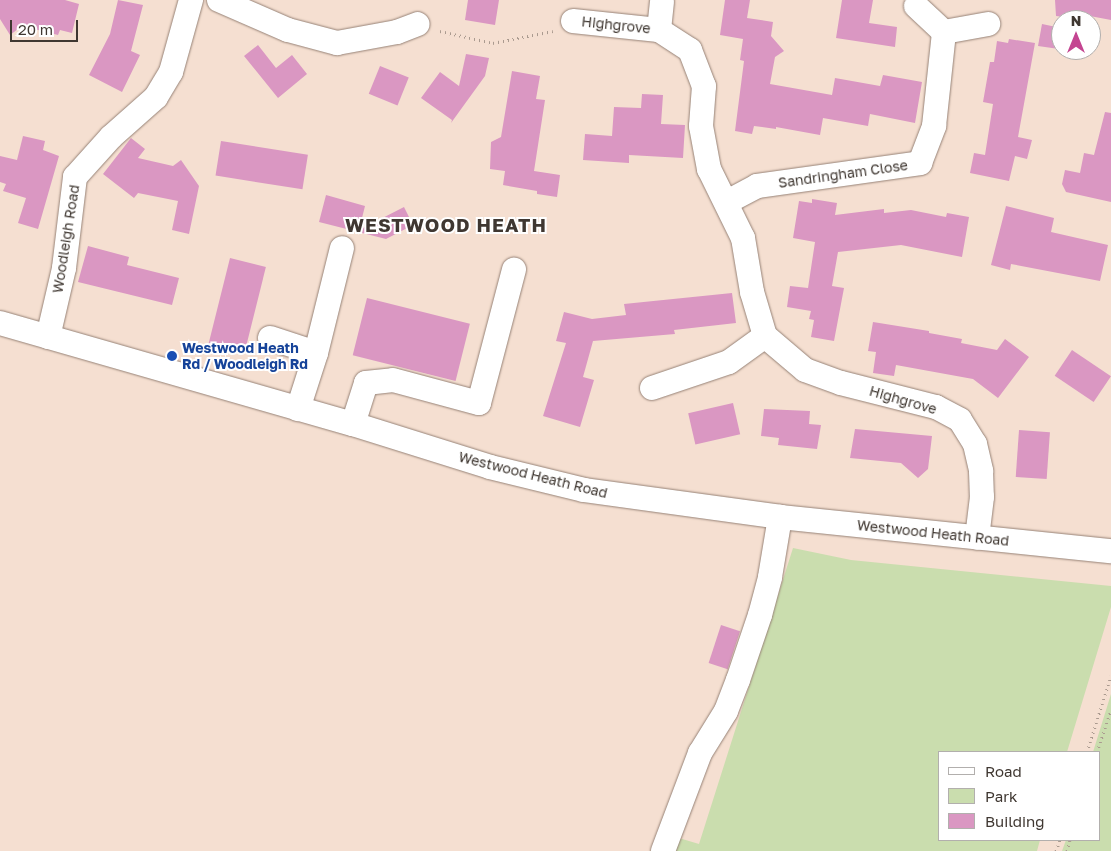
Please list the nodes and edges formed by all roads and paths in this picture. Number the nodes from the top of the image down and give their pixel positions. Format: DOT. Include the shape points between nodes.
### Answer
graph roads {
  1 [pos="191,0"];
  2 [pos="220,0"];
  3 [pos="662,2"];
  4 [pos="916,6"];
  5 [pos="573,21"];
  6 [pos="418,24"];
  7 [pos="988,24"];
  8 [pos="659,30"];
  9 [pos="944,32"];
  10 [pos="727,202"];
  11 [pos="342,248"];
  12 [pos="514,270"];
  13 [pos="0,323"];
  14 [pos="765,336"];
  15 [pos="48,337"];
  16 [pos="270,338"];
  17 [pos="316,353"];
  18 [pos="652,388"];
  19 [pos="298,409"];
  20 [pos="353,424"];
  21 [pos="780,517"];
  22 [pos="977,538"];
  23 [pos="1111,551"];
  24 [pos="1111,676"];
  25 [pos="1111,710"];
  26 [pos="1087,751"];
  27 [pos="1097,751"];
  28 [pos="664,851"];
  1 -- 15 [label="street, Woodleigh Road" via="171,72 156,97 111,137 76,177 64,268"];
  2 -- 6 [label="street" via="288,30 337,42 397,32"];
  3 -- 8 [label="street, Highgrove"];
  4 -- 9 [label="street"];
  5 -- 6 [label="path" via="558,30 493,43"];
  5 -- 8 [label="street, Highgrove"];
  7 -- 9 [label="street"];
  8 -- 10 [label="street, Highgrove" via="690,50 704,86 701,126 709,169"];
  9 -- 10 [label="street, Sandringham Close" via="934,126 920,163 757,186"];
  10 -- 14 [label="street, Highgrove" via="743,238 752,292"];
  11 -- 17 [label="street"];
  12 -- 20 [label="street" via="479,404 393,380 366,383"];
  13 -- 15 [label="street, Westwood Heath Road"];
  14 -- 18 [label="street" via="729,362"];
  14 -- 22 [label="street, Highgrove" via="805,370 841,383 936,407 960,420 975,444 981,471 982,497"];
  15 -- 19 [label="street, Westwood Heath Road"];
  16 -- 17 [label="street"];
  17 -- 19 [label="street"];
  19 -- 20 [label="street, Westwood Heath Road"];
  20 -- 21 [label="street, Westwood Heath Road" via="490,467 584,490"];
  21 -- 22 [label="street, Westwood Heath Road"];
  21 -- 28 [label="street" via="770,577 738,680 726,712 700,753"];
  22 -- 23 [label="street, Westwood Heath Road"];
  24 -- 26 [label="path"];
  25 -- 27 [label="path"];
}
